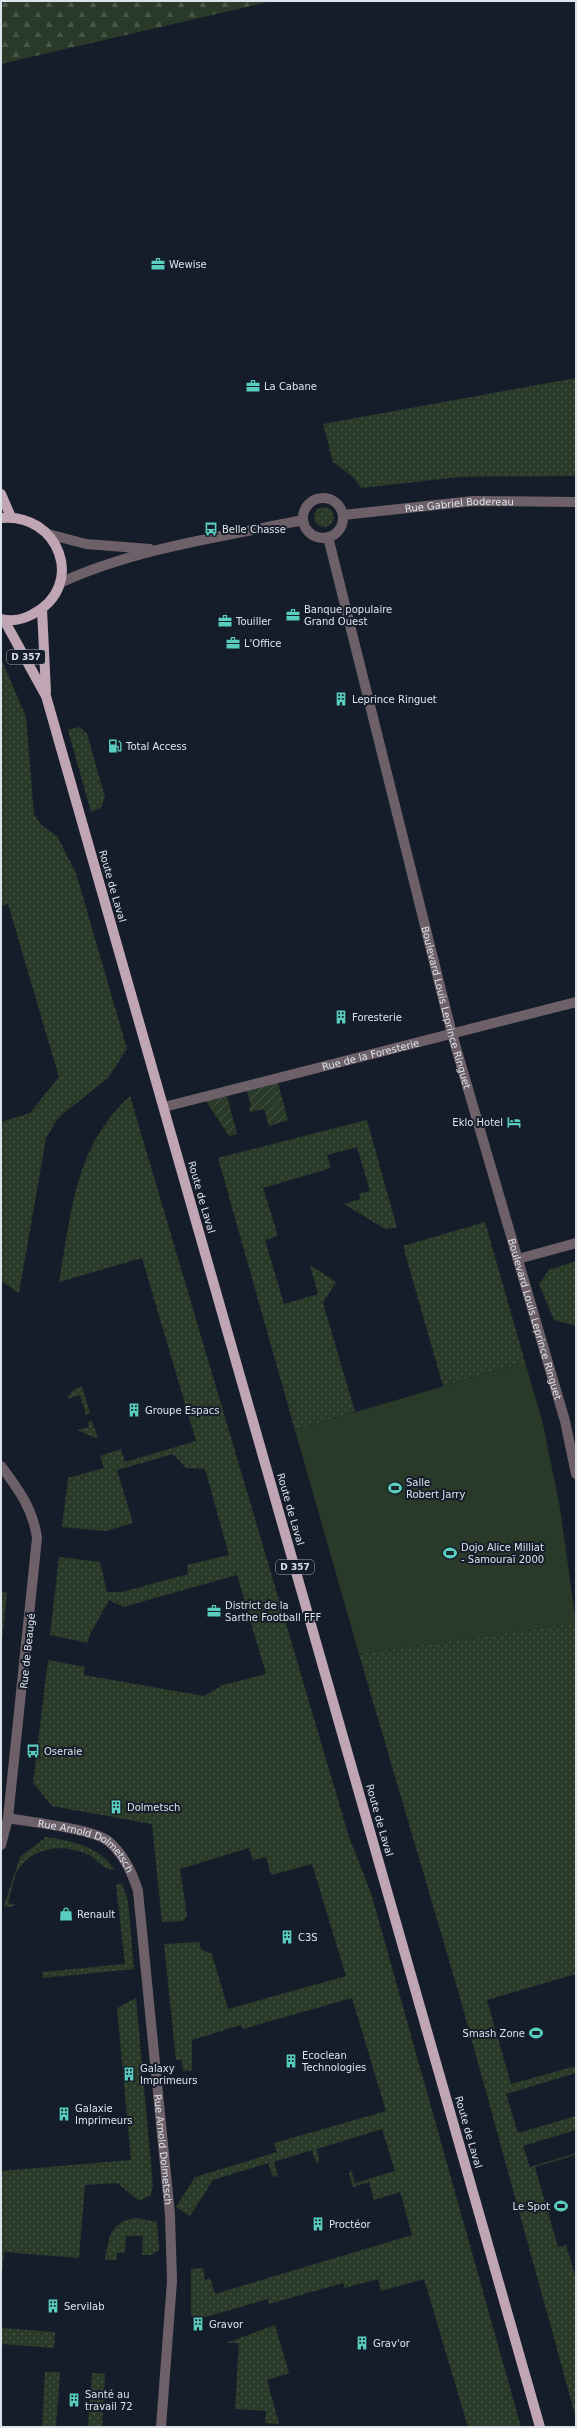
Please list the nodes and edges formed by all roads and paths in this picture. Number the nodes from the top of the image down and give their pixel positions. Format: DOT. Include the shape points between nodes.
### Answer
graph roads {
  1 [pos="1,494"];
  2 [pos="576,502"];
  3 [pos="343,515"];
  4 [pos="6,518"];
  5 [pos="303,520"];
  6 [pos="48,534"];
  7 [pos="328,537"];
  8 [pos="158,550"];
  9 [pos="60,583"];
  10 [pos="42,609"];
  11 [pos="2,620"];
  12 [pos="46,696"];
  13 [pos="576,1002"];
  14 [pos="452,1034"];
  15 [pos="164,1107"];
  16 [pos="576,1243"];
  17 [pos="518,1259"];
  18 [pos="1,1466"];
  19 [pos="576,1474"];
  20 [pos="8,1818"];
  21 [pos="1,1845"];
  22 [pos="540,2425"];
  23 [pos="160,2427"];
  1 -- 4 [label="main road"];
  2 -- 3 [label="street, Rue Gabriel Bodereau" via="474,501"];
  3 -- 5 [label="street" via="337,503 329,498 320,498 309,504"];
  3 -- 7 [label="street" via="342,527"];
  4 -- 6 [label="main road" via="25,519 38,525"];
  5 -- 7 [label="street" via="312,534"];
  5 -- 8 [label="street"];
  6 -- 8 [label="street" via="86,544"];
  6 -- 9 [label="main road" via="61,557"];
  7 -- 14 [label="street, Boulevard Louis Leprince Ringuet"];
  8 -- 9 [label="street" via="90,569"];
  9 -- 10 [label="main road" via="55,595"];
  10 -- 11 [label="main road" via="26,618"];
  10 -- 12 [label="main road, Route de Laval / D 357"];
  11 -- 12 [label="main road, Route de Laval / D 357"];
  12 -- 15 [label="main road, Route de Laval / D 357"];
  13 -- 14 [label="street, Rue de la Foresterie"];
  14 -- 15 [label="street, Rue de la Foresterie"];
  14 -- 17 [label="street, Boulevard Louis Leprince Ringuet"];
  15 -- 22 [label="main road, Route de Laval / D 357"];
  16 -- 17 [label="street"];
  17 -- 19 [label="street, Boulevard Louis Leprince Ringuet" via="565,1421"];
  18 -- 20 [label="street, Rue de Beaugé" via="25,1498 37,1538"];
  20 -- 21 [label="street, Rue de Beaugé"];
  20 -- 23 [label="street, Rue Arnold Dolmetsch" via="91,1834 107,1840 131,1870 138,1891 170,2215 172,2281"];
}
